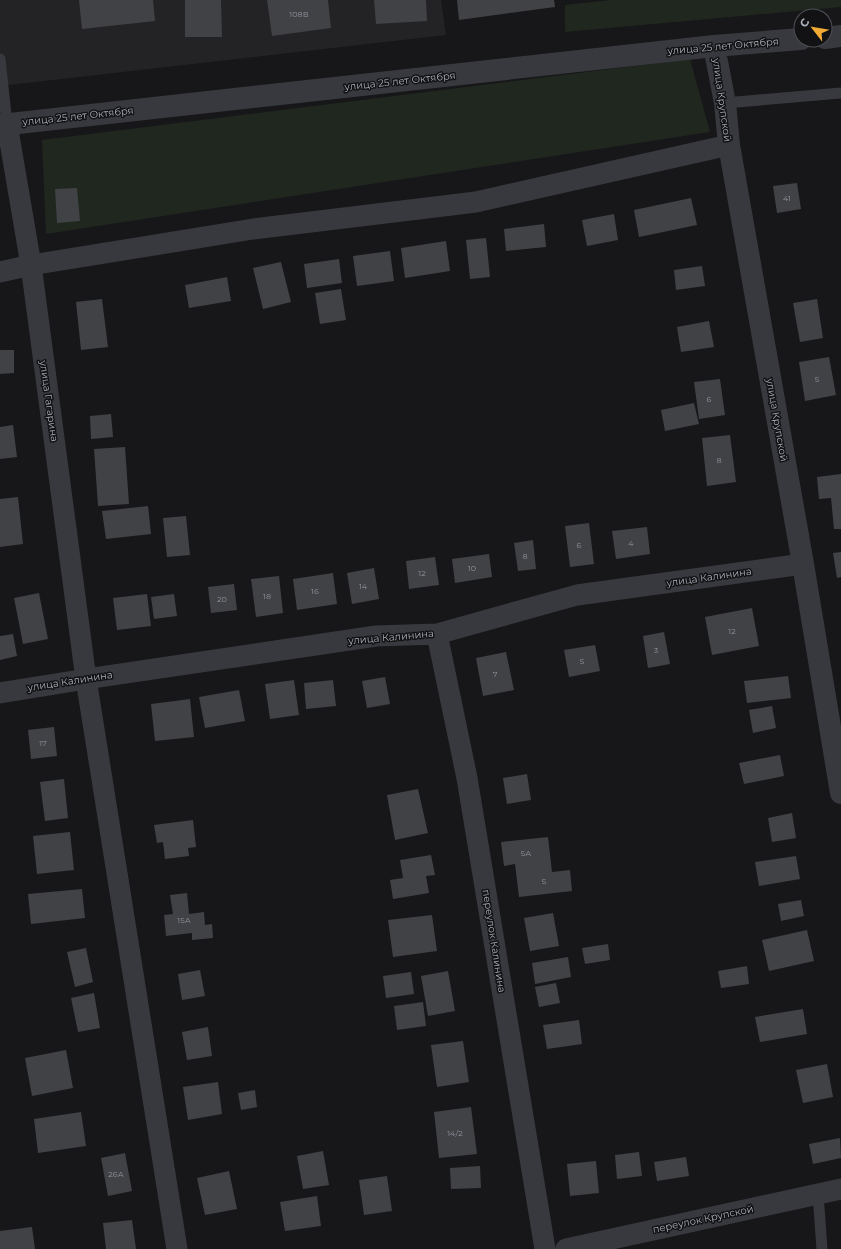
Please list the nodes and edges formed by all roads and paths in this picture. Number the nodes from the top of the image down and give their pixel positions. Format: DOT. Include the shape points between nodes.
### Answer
graph roads {
  1 [pos="793,40"];
  2 [pos="714,46"];
  3 [pos="0,59"];
  4 [pos="841,93"];
  5 [pos="725,103"];
  6 [pos="4,124"];
  7 [pos="729,145"];
  8 [pos="31,265"];
  9 [pos="0,272"];
  10 [pos="803,564"];
  11 [pos="437,634"];
  12 [pos="86,679"];
  13 [pos="0,692"];
  14 [pos="841,793"];
  15 [pos="841,1189"];
  16 [pos="818,1194"];
  17 [pos="599,1245"];
  18 [pos="177,1249"];
  19 [pos="545,1249"];
  20 [pos="566,1249"];
  21 [pos="822,1249"];
  1 -- 2 [label="street, улица 25 лет Октября"];
  2 -- 5 [label="street, улица Крупской"];
  2 -- 6 [label="street, улица 25 лет Октября"];
  3 -- 6 [label="lane"];
  4 -- 5 [label="lane"];
  5 -- 7 [label="street, улица Крупской"];
  6 -- 8 [label="street, улица Гагарина"];
  7 -- 8 [label="street" via="476,202 253,229"];
  7 -- 10 [label="street, улица Крупской"];
  8 -- 9 [label="street"];
  8 -- 12 [label="street, улица Гагарина"];
  10 -- 11 [label="street, улица Калинина" via="577,595"];
  10 -- 14 [label="street, улица Крупской"];
  11 -- 12 [label="street, улица Калинина" via="376,636"];
  11 -- 19 [label="street, переулок Калинина" via="467,778"];
  12 -- 13 [label="street, улица Калинина"];
  12 -- 18 [label="street, улица Гагарина"];
  15 -- 16 [label="street, переулок Крупской"];
  16 -- 17 [label="street, переулок Крупской"];
  16 -- 21 [label="lane"];
  17 -- 20 [label="street, переулок Крупской"];
}
